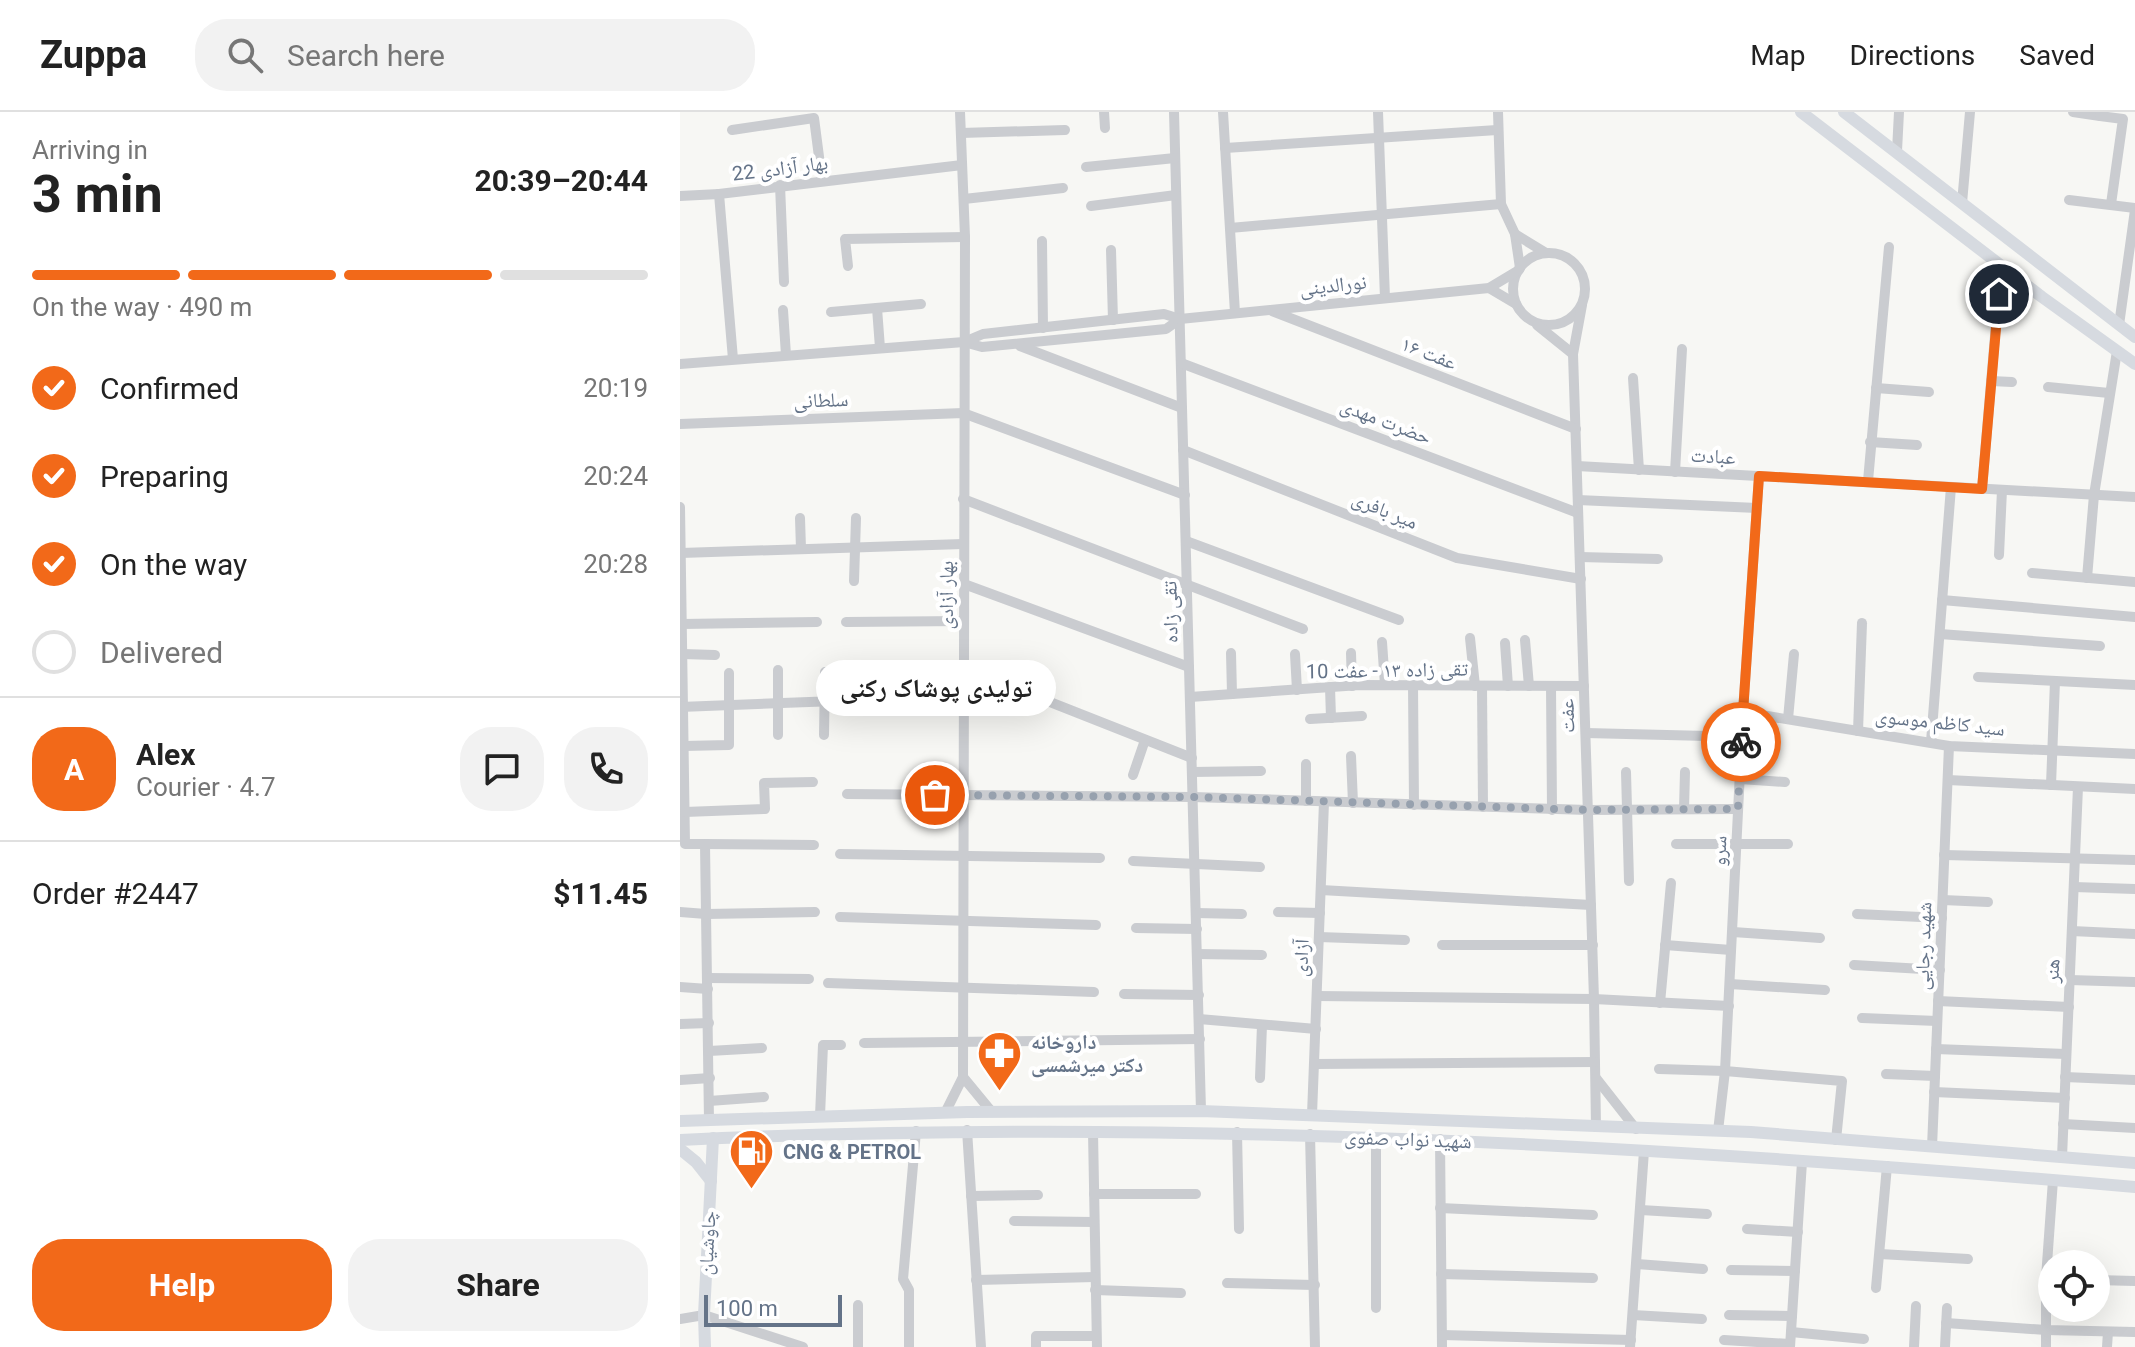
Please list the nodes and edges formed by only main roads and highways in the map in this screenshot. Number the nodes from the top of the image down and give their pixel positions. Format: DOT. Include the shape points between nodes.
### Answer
graph roads {
  1 [pos="1801,112"];
  2 [pos="1844,112"];
  3 [pos="2135,337"];
  4 [pos="2135,364"];
  5 [pos="680,1121"];
  6 [pos="1751,1132"];
  7 [pos="1783,1134"];
  8 [pos="713,1138"];
  9 [pos="680,1140"];
  10 [pos="680,1149"];
  11 [pos="1751,1157"];
  12 [pos="1778,1159"];
  13 [pos="2135,1163"];
  14 [pos="711,1181"];
  15 [pos="2135,1187"];
  16 [pos="705,1347"];
  1 -- 4 [label="main road"];
  2 -- 3 [label="main road"];
  5 -- 6 [label="main road, شهید نواب صفوی" via="991,1111 1201,1111"];
  6 -- 7 [label="main road, شهید نواب صفوی"];
  6 -- 11 [label="main road" via="1758,1150"];
  7 -- 12 [label="main road" via="1773,1142"];
  7 -- 13 [label="main road, شهید نواب صفوی"];
  8 -- 9 [label="main road, شهید نواب صفوی"];
  8 -- 11 [label="main road, شهید نواب صفوی" via="967,1130 1237,1132"];
  8 -- 14 [label="main road, چاوشیان"];
  10 -- 14 [label="main road"];
  11 -- 12 [label="main road, شهید نواب صفوی"];
  12 -- 15 [label="main road, شهید نواب صفوی"];
  14 -- 16 [label="main road, چاوشیان"];
}
